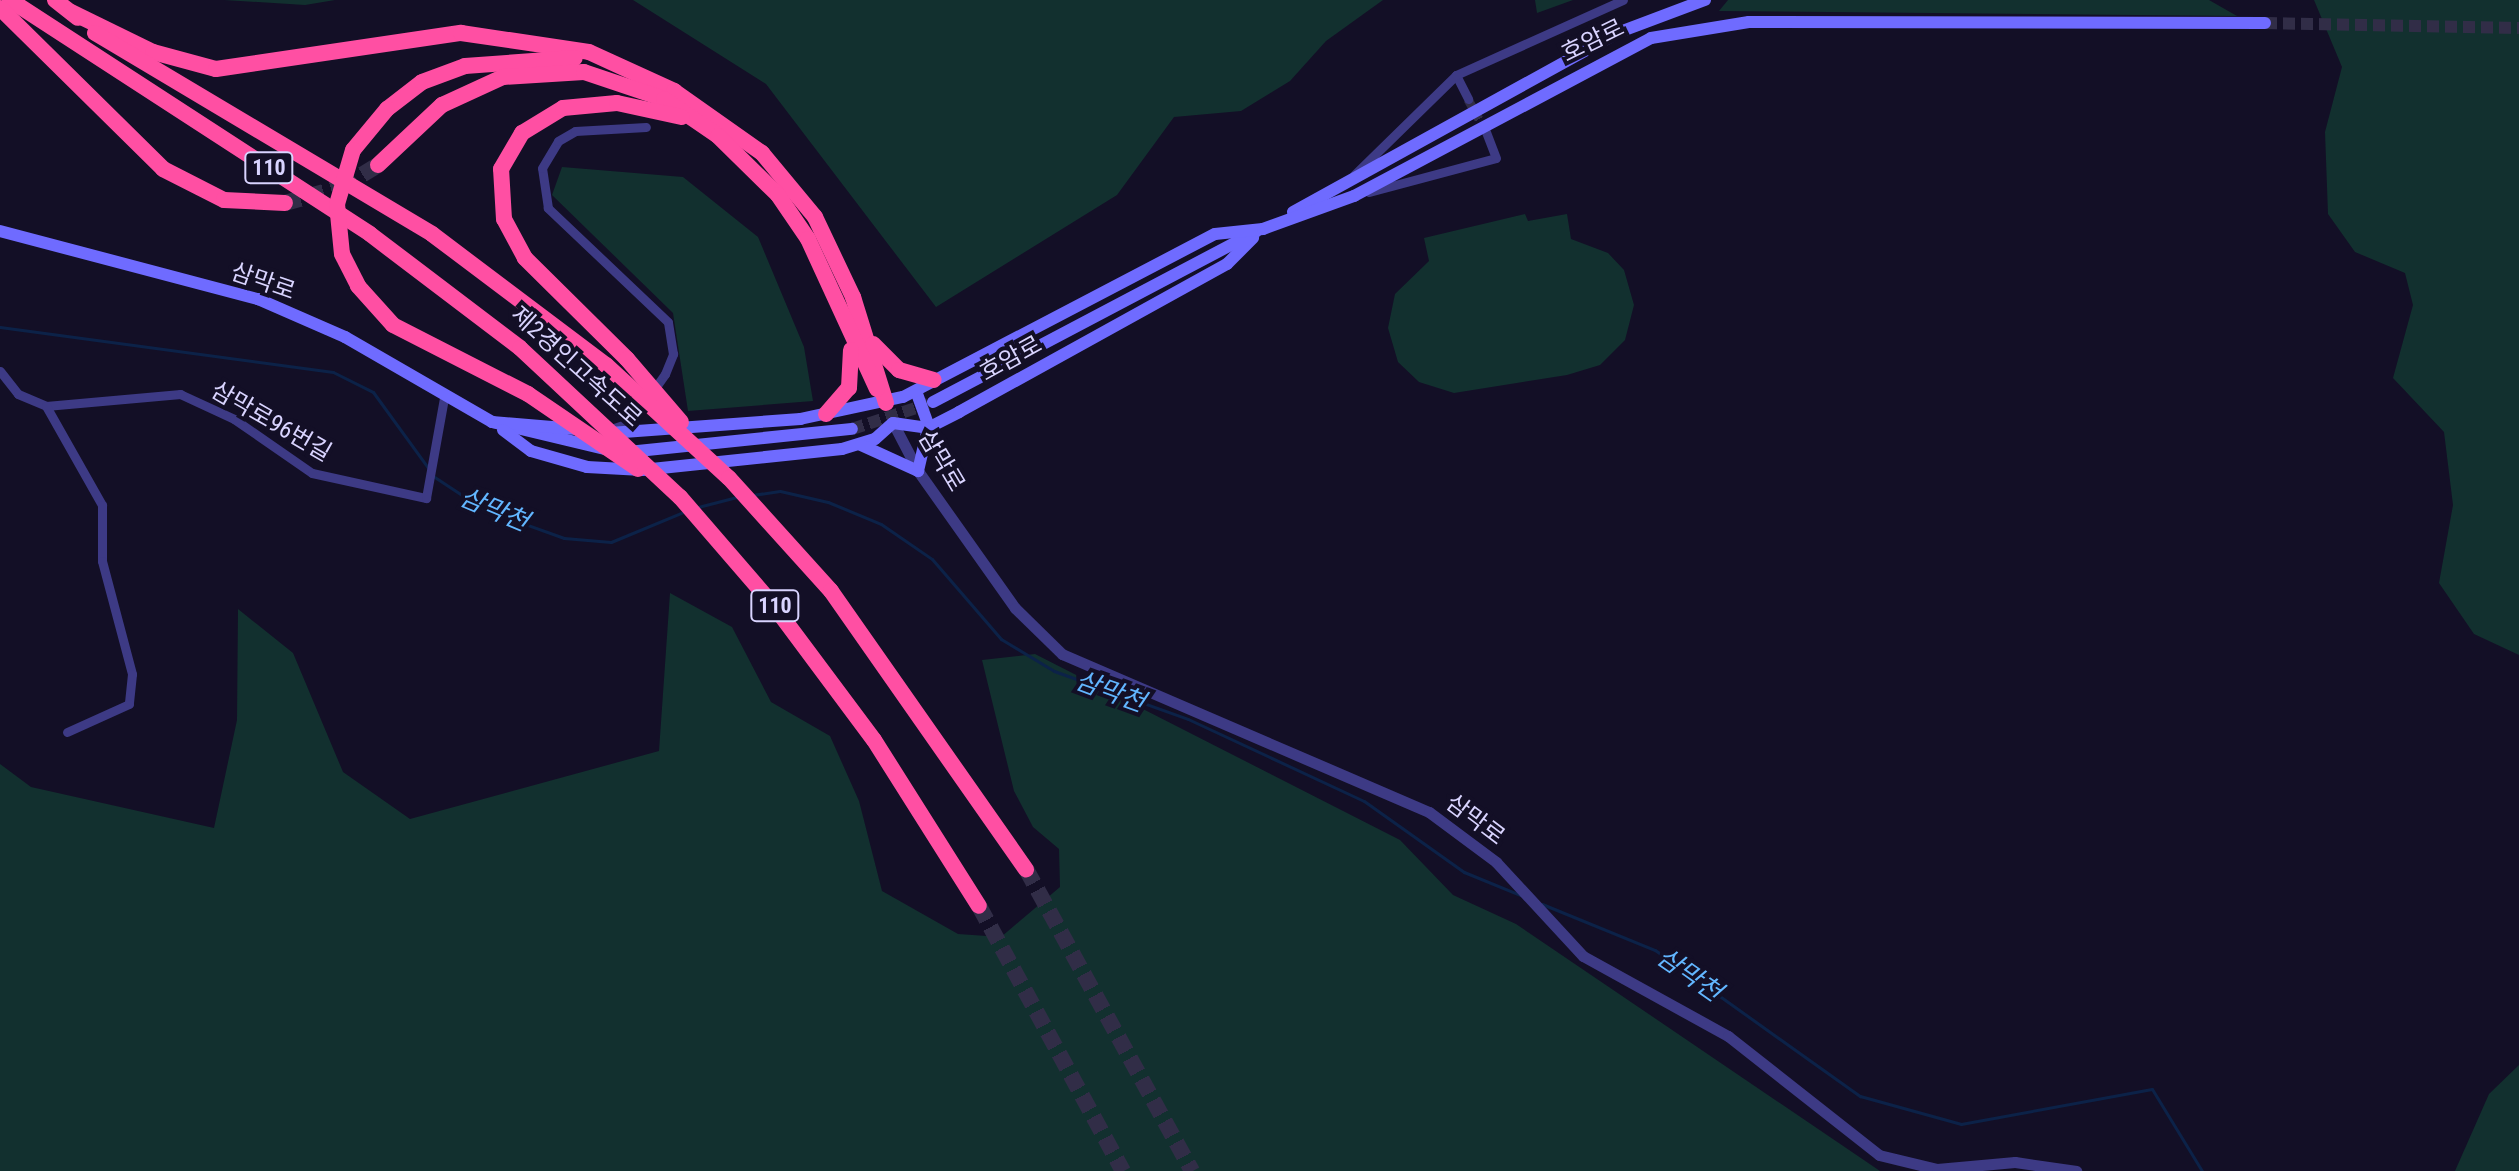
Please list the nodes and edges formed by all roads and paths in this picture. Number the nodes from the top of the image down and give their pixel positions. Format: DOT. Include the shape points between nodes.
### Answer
graph roads {
  1 [pos="10,0"];
  2 [pos="55,0"];
  3 [pos="1623,0"];
  4 [pos="1705,0"];
  5 [pos="0,8"];
  6 [pos="71,12"];
  7 [pos="2265,23"];
  8 [pos="624,68"];
  9 [pos="1456,75"];
  10 [pos="1468,99"];
  11 [pos="696,120"];
  12 [pos="646,127"];
  13 [pos="1486,132"];
  14 [pos="378,165"];
  15 [pos="1345,183"];
  16 [pos="1354,196"];
  17 [pos="285,203"];
  18 [pos="1263,229"];
  19 [pos="0,231"];
  20 [pos="857,332"];
  21 [pos="0,371"];
  22 [pos="934,380"];
  23 [pos="916,391"];
  24 [pos="444,398"];
  25 [pos="933,402"];
  26 [pos="886,403"];
  27 [pos="46,406"];
  28 [pos="850,409"];
  29 [pos="826,414"];
  30 [pos="492,422"];
  31 [pos="893,423"];
  32 [pos="929,427"];
  33 [pos="852,429"];
  34 [pos="596,431"];
  35 [pos="861,445"];
  36 [pos="842,449"];
  37 [pos="918,471"];
  38 [pos="729,478"];
  39 [pos="680,497"];
  40 [pos="67,732"];
  41 [pos="1026,869"];
  42 [pos="979,906"];
  43 [pos="2076,1171"];
  1 -- 39 [label="highway, 제2경인고속도로 / 110, bridge" via="370,234 520,348"];
  2 -- 6 [label="highway, 제2경인고속도로 / 110"];
  3 -- 9 [label="street"];
  4 -- 15 [label="main road, 호암로" via="1617,33"];
  5 -- 17 [label="highway" via="163,169 224,200"];
  6 -- 8 [label="highway" via="153,52 216,69 461,33 589,52"];
  6 -- 38 [label="highway, 제2경인고속도로 / 110, bridge" via="100,38 432,234 606,365"];
  7 -- 16 [label="main road, 호암로" via="1749,22 1694,30 1621,49"];
  8 -- 20 [label="highway" via="698,104 762,153 815,217"];
  8 -- 39 [label="highway, bridge" via="569,57 487,61 422,82 387,109 353,150 337,204 342,254 367,299 406,333 528,394"];
  9 -- 10 [label="street"];
  9 -- 15 [label="street"];
  11 -- 14 [label="highway" via="598,74 533,72 453,98"];
  11 -- 20 [label="highway" via="742,156 786,206"];
  11 -- 38 [label="highway, bridge" via="617,103 563,108 522,133 501,169 504,219 525,258 627,359"];
  12 -- 34 [label="street" via="575,131 558,141 542,168 548,208 668,322 673,354 641,410 631,422"];
  13 -- 16 [label="street" via="1496,158"];
  15 -- 18 [label="main road, 호암로"];
  16 -- 18 [label="main road, 호암로"];
  18 -- 22 [label="main road, 호암로" via="1215,234"];
  18 -- 25 [label="main road, 호암로"];
  18 -- 32 [label="main road, 호암로" via="1227,264"];
  19 -- 24 [label="main road, 삼막로" via="258,299 345,337"];
  20 -- 22 [label="highway" via="891,365"];
  20 -- 26 [label="highway"];
  20 -- 29 [label="highway" via="849,388"];
  21 -- 27 [label="street" via="18,394"];
  22 -- 23 [label="main road, 호암로"];
  23 -- 26 [label="main road, 호암로"];
  23 -- 32 [label="main road"];
  24 -- 27 [label="street, 삼막로96번길" via="426,498 312,473 234,419 180,394"];
  24 -- 30 [label="main road, 삼막로"];
  26 -- 28 [label="main road, 삼막로"];
  26 -- 31 [label="main road, 삼막로"];
  27 -- 40 [label="street" via="102,505 102,561 132,674 129,704"];
  28 -- 29 [label="main road, 삼막로"];
  28 -- 36 [label="main road" via="855,434"];
  29 -- 34 [label="main road, 삼막로" via="675,433"];
  30 -- 33 [label="main road, 삼막로" via="587,449 642,452"];
  30 -- 34 [label="main road, 삼막로"];
  30 -- 36 [label="main road, 삼막로" via="531,451 587,467 680,469"];
  31 -- 32 [label="main road"];
  31 -- 35 [label="main road, 삼막로"];
  31 -- 37 [label="street, 삼막로"];
  32 -- 37 [label="main road"];
  35 -- 36 [label="main road, 삼막로"];
  35 -- 37 [label="main road"];
  37 -- 43 [label="street, 삼막로" via="1015,608 1062,654 1429,812 1516,884 1583,956 1728,1036 1879,1155 1937,1169 2015,1162"];
  38 -- 41 [label="highway, 제2경인고속도로 / 110, bridge" via="867,637"];
  39 -- 42 [label="highway, 제2경인고속도로 / 110, bridge" via="833,682"];
}
